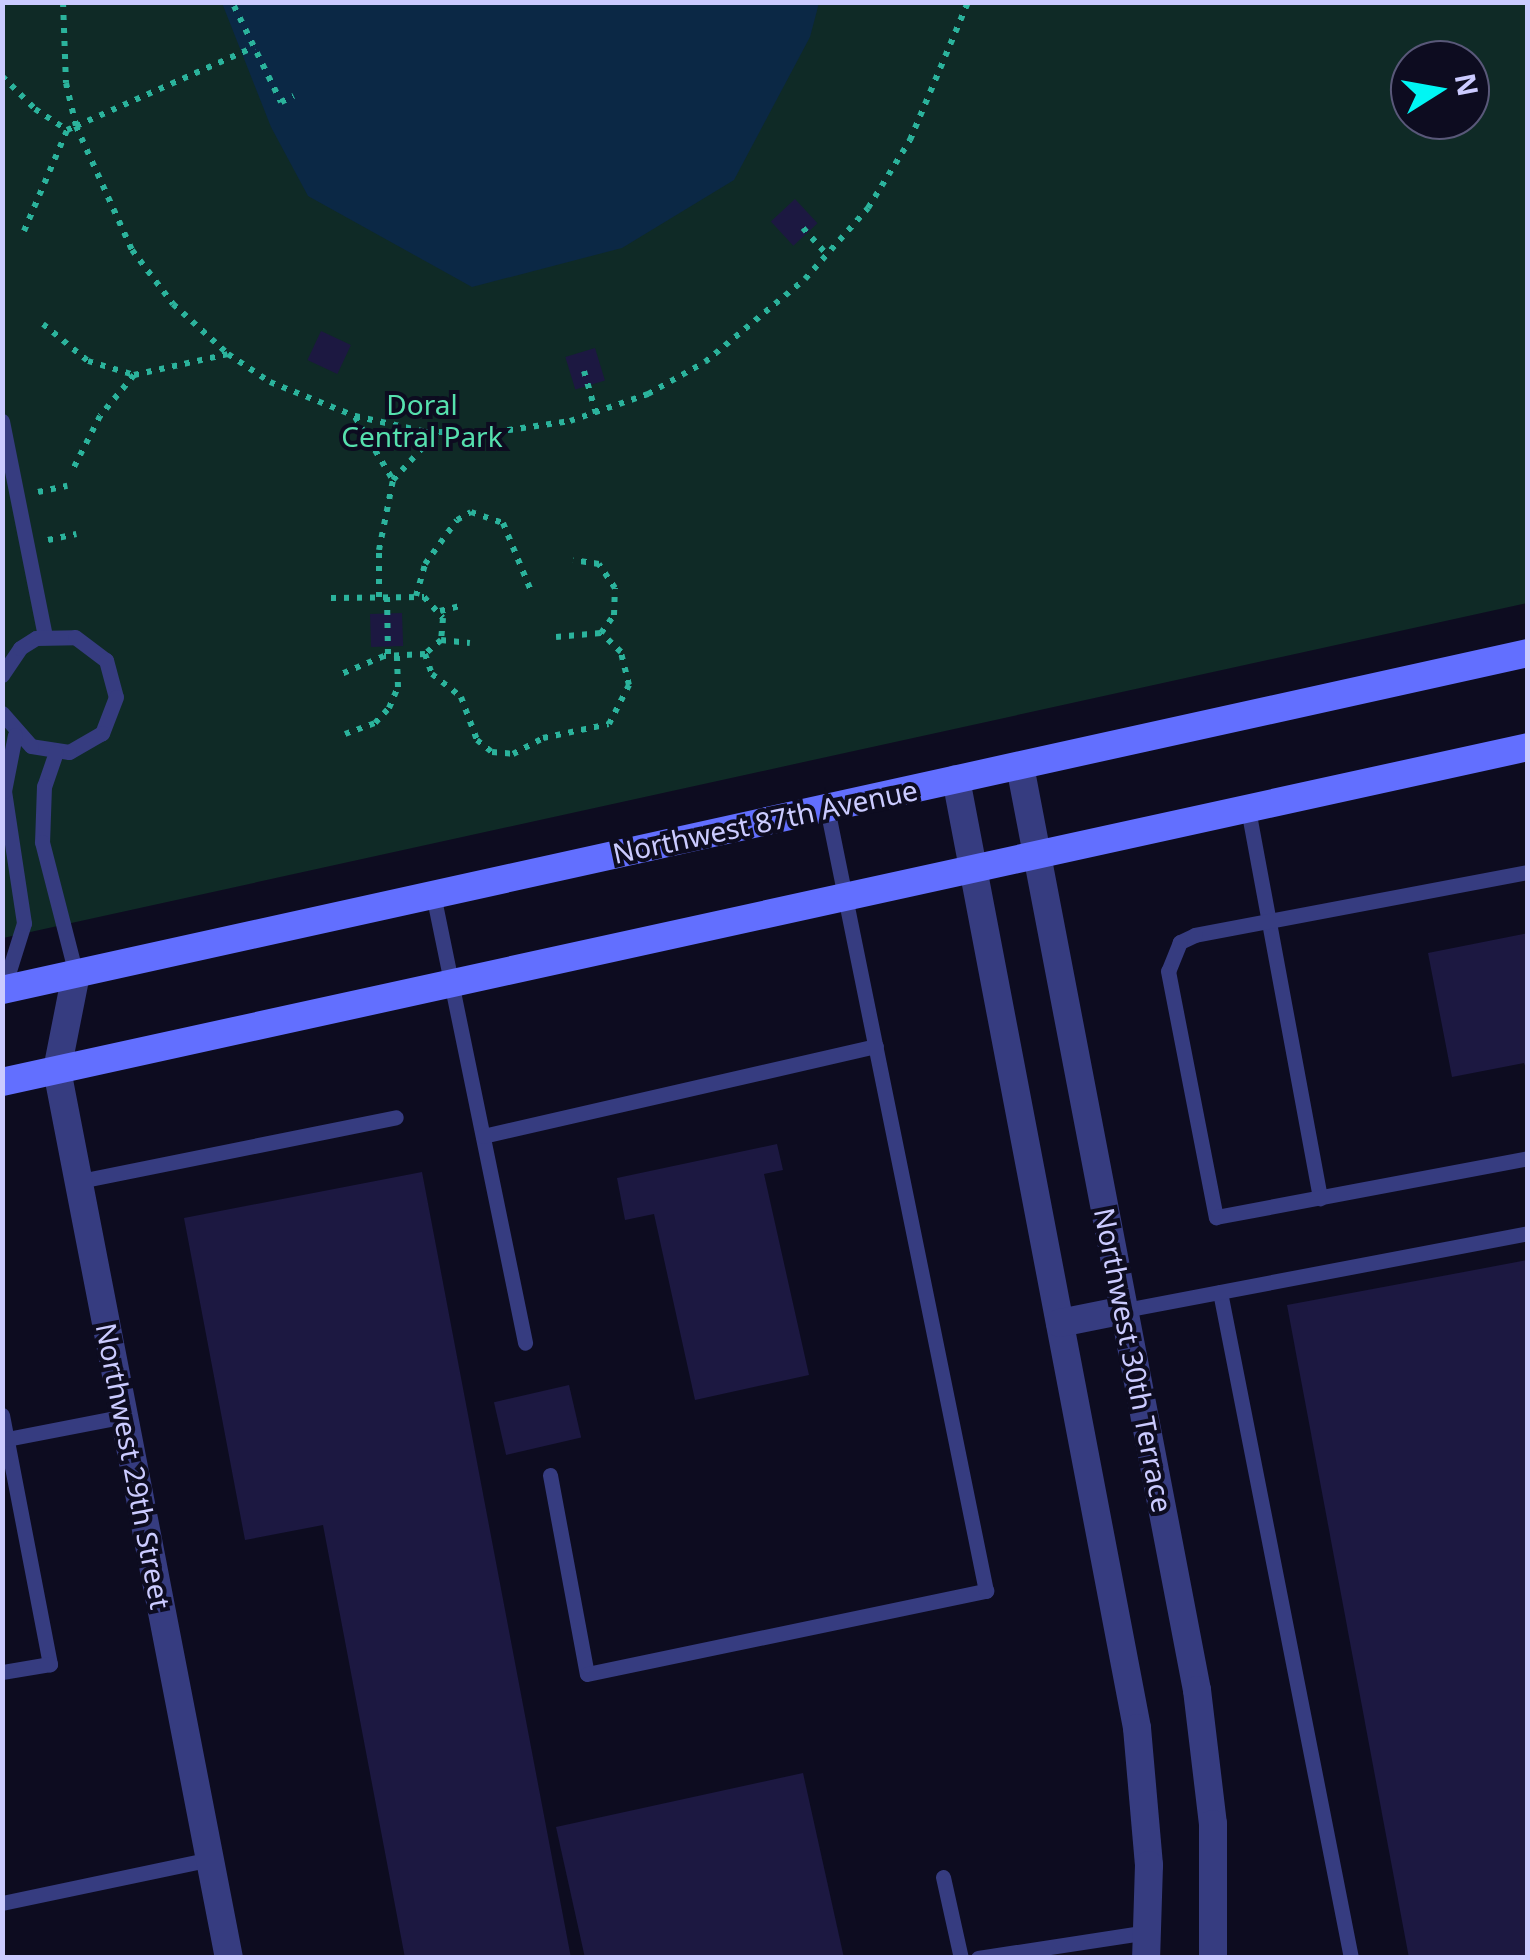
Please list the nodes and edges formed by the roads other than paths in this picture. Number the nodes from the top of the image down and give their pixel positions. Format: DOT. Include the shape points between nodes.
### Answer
graph roads {
  1 [pos="2,420"];
  2 [pos="21,513"];
  3 [pos="2,516"];
  4 [pos="46,636"];
  5 [pos="1528,653"];
  6 [pos="2,674"];
  7 [pos="2,713"];
  8 [pos="16,735"];
  9 [pos="1528,747"];
  10 [pos="56,752"];
  11 [pos="1020,766"];
  12 [pos="956,780"];
  13 [pos="828,808"];
  14 [pos="1248,810"];
  15 [pos="1038,855"];
  16 [pos="974,870"];
  17 [pos="1528,872"];
  18 [pos="433,894"];
  19 [pos="846,897"];
  20 [pos="1268,922"];
  21 [pos="76,974"];
  22 [pos="452,984"];
  23 [pos="3,990"];
  24 [pos="876,1046"];
  25 [pos="57,1070"];
  26 [pos="2,1082"];
  27 [pos="396,1118"];
  28 [pos="482,1136"];
  29 [pos="1528,1158"];
  30 [pos="80,1181"];
  31 [pos="1320,1198"];
  32 [pos="1528,1234"];
  33 [pos="1220,1292"];
  34 [pos="1125,1310"];
  35 [pos="1060,1324"];
  36 [pos="525,1343"];
  37 [pos="2,1415"];
  38 [pos="124,1416"];
  39 [pos="7,1439"];
  40 [pos="550,1475"];
  41 [pos="2,1672"];
  42 [pos="210,1858"];
  43 [pos="943,1877"];
  44 [pos="2,1903"];
  45 [pos="1147,1945"];
  46 [pos="229,1958"];
  47 [pos="961,1958"];
  48 [pos="978,1958"];
  49 [pos="1212,1958"];
  50 [pos="1352,1958"];
  1 -- 2 [label="lane"];
  2 -- 3 [label="lane"];
  2 -- 4 [label="lane"];
  4 -- 6 [label="lane" via="20,648"];
  4 -- 10 [label="lane" via="92,646 114,678 116,697 102,733 87,745"];
  5 -- 11 [label="main road, Northwest 87th Avenue"];
  7 -- 8 [label="lane"];
  8 -- 10 [label="lane"];
  8 -- 23 [label="lane" via="4,790 24,924"];
  9 -- 14 [label="main road"];
  10 -- 21 [label="lane" via="44,786 42,842"];
  11 -- 12 [label="main road, Northwest 87th Avenue"];
  11 -- 15 [label="street, Northwest 30th Terrace"];
  12 -- 13 [label="main road, Northwest 87th Avenue"];
  12 -- 16 [label="street"];
  13 -- 18 [label="main road, Northwest 87th Avenue"];
  13 -- 19 [label="lane"];
  14 -- 15 [label="main road"];
  14 -- 20 [label="lane"];
  15 -- 16 [label="main road"];
  15 -- 34 [label="street, Northwest 30th Terrace"];
  16 -- 19 [label="main road"];
  16 -- 35 [label="street"];
  17 -- 20 [label="lane"];
  18 -- 21 [label="main road, Northwest 87th Avenue"];
  18 -- 22 [label="lane"];
  19 -- 22 [label="main road"];
  19 -- 24 [label="lane"];
  20 -- 31 [label="lane"];
  20 -- 31 [label="lane" via="1188,937 1174,951 1168,972 1216,1217"];
  21 -- 23 [label="main road, Northwest 87th Avenue"];
  21 -- 25 [label="street, Northwest 29th Street"];
  22 -- 25 [label="main road"];
  22 -- 28 [label="lane"];
  24 -- 28 [label="lane"];
  24 -- 40 [label="lane" via="986,1591 587,1674"];
  25 -- 26 [label="main road"];
  25 -- 30 [label="street, Northwest 29th Street"];
  27 -- 30 [label="lane"];
  28 -- 36 [label="lane"];
  29 -- 31 [label="lane"];
  30 -- 38 [label="street, Northwest 29th Street"];
  32 -- 33 [label="lane"];
  33 -- 34 [label="lane"];
  33 -- 50 [label="lane"];
  34 -- 35 [label="street"];
  34 -- 49 [label="street, Northwest 30th Terrace" via="1208,1758"];
  35 -- 45 [label="street" via="1136,1728"];
  37 -- 39 [label="lane"];
  38 -- 39 [label="lane"];
  38 -- 42 [label="street, Northwest 29th Street"];
  39 -- 41 [label="lane" via="50,1664"];
  42 -- 44 [label="lane"];
  42 -- 46 [label="street, Northwest 29th Street"];
  43 -- 47 [label="lane"];
  45 -- 48 [label="lane"];
}
